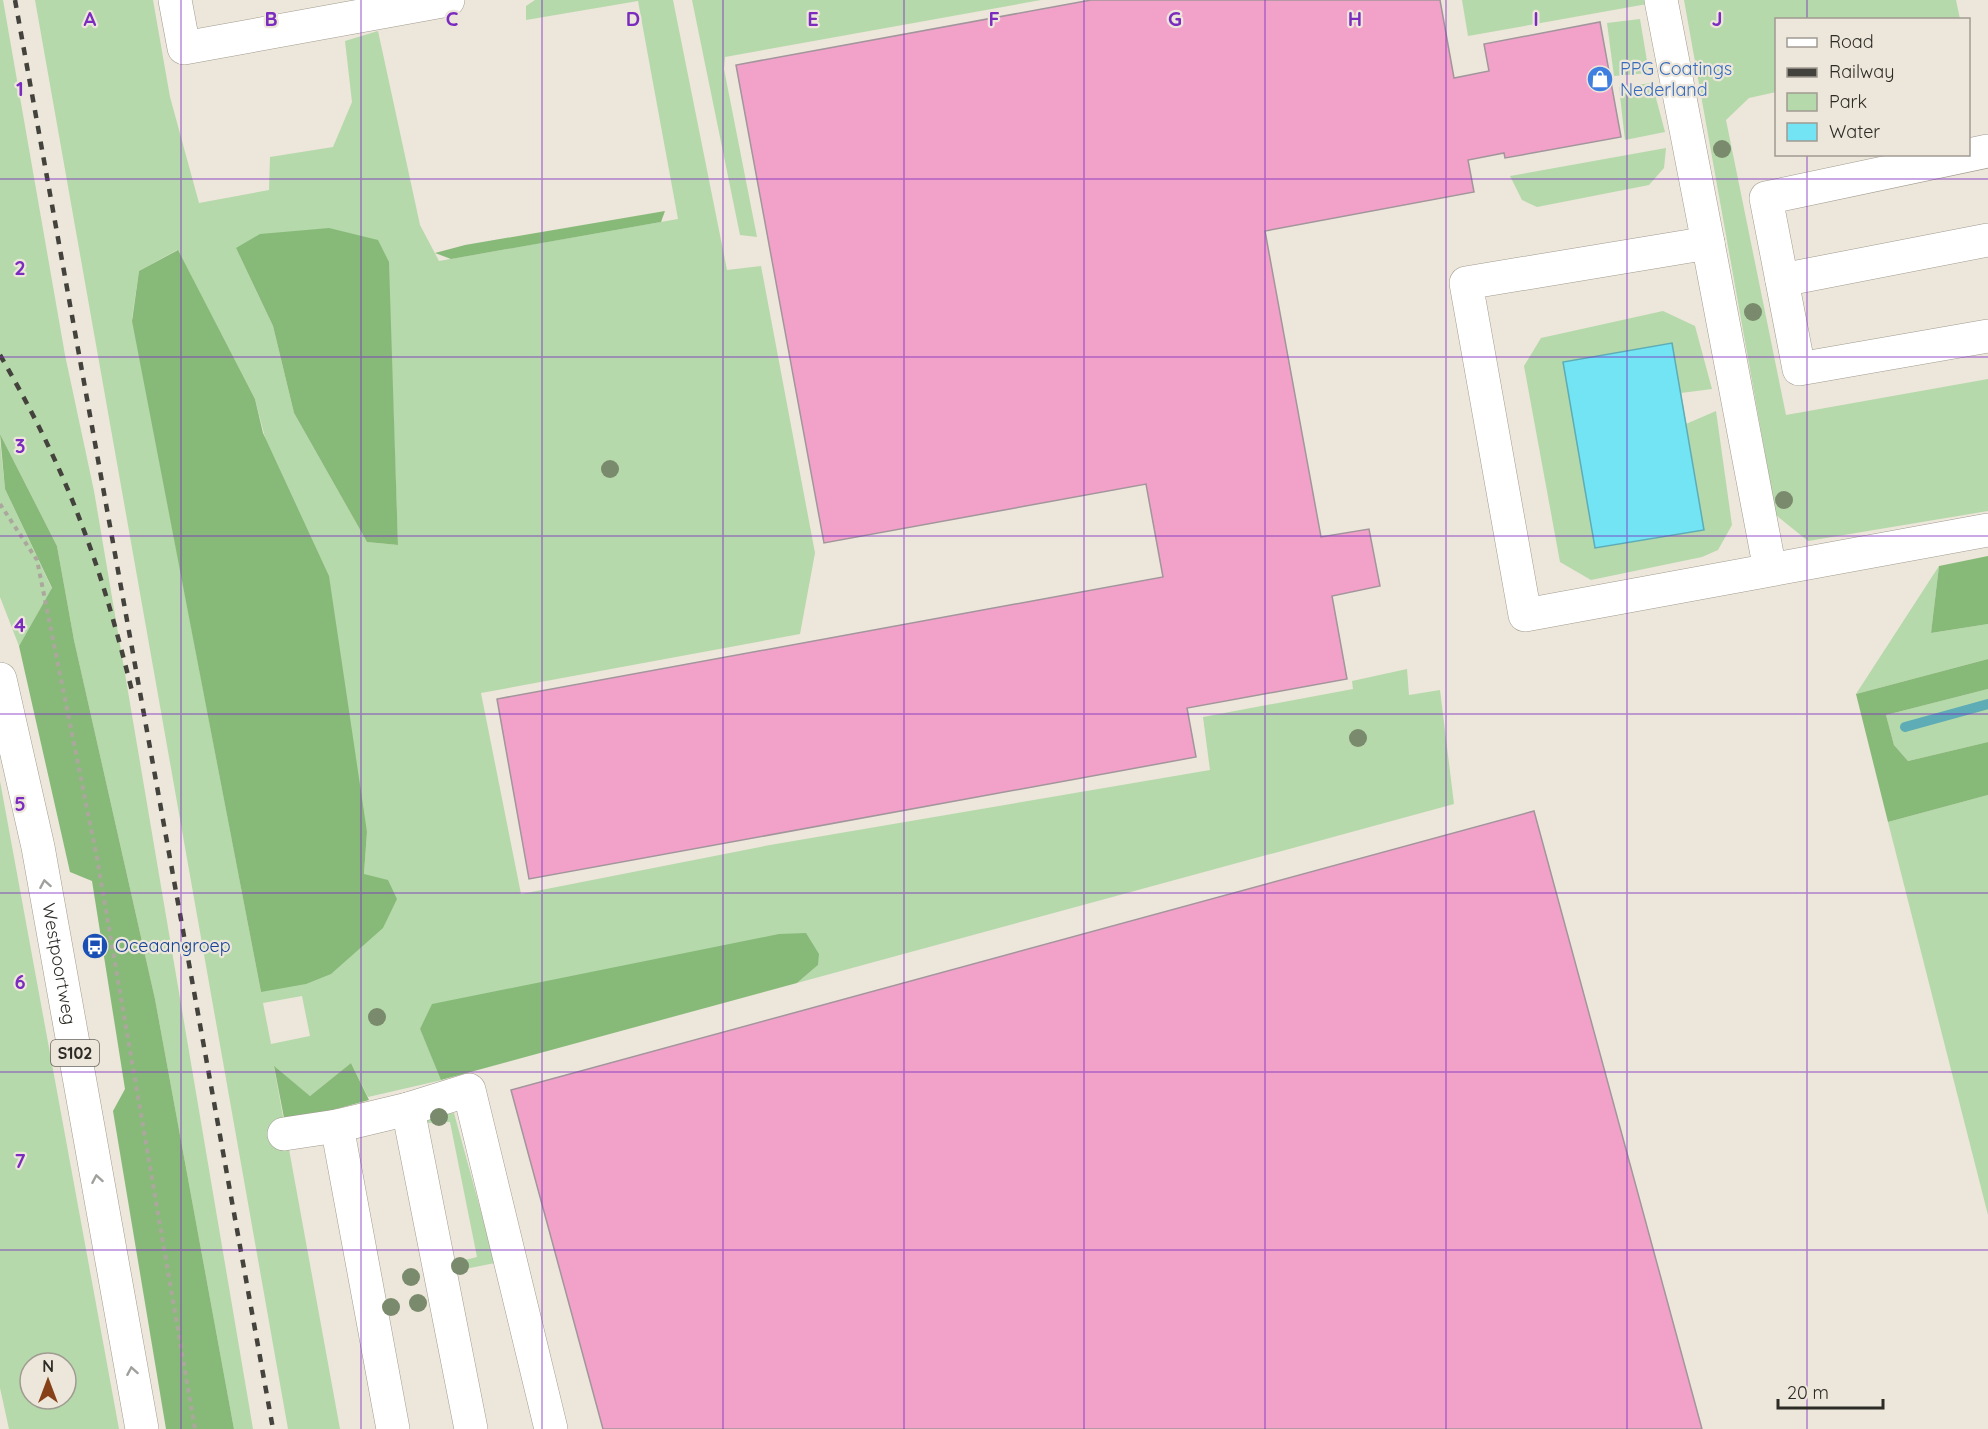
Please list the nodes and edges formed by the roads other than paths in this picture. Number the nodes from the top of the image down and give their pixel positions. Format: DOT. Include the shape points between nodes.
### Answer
graph roads {
  1 [pos="175,0"];
  2 [pos="448,0"];
  3 [pos="1661,0"];
  4 [pos="1988,151"];
  5 [pos="1970,155"];
  6 [pos="1964,156"];
  7 [pos="1988,240"];
  8 [pos="1708,243"];
  9 [pos="1782,280"];
  10 [pos="1988,336"];
  11 [pos="1988,530"];
  12 [pos="1770,570"];
  13 [pos="0,679"];
  14 [pos="408,1109"];
  15 [pos="337,1126"];
  16 [pos="284,1134"];
  17 [pos="142,1429"];
  18 [pos="393,1429"];
  19 [pos="471,1429"];
  20 [pos="551,1429"];
  1 -- 2 [label="main road" via="184,48"];
  3 -- 8 [label="main road"];
  4 -- 5 [label="main road"];
  6 -- 9 [label="main road" via="1766,198"];
  7 -- 9 [label="main road"];
  8 -- 12 [label="main road"];
  8 -- 12 [label="main road" via="1466,283 1525,615"];
  9 -- 10 [label="main road" via="1799,369"];
  11 -- 12 [label="main road"];
  17 -- 13 [label="main road, Westpoortweg / S102, one-way" via="38,847"];
  14 -- 15 [label="main road"];
  14 -- 19 [label="main road"];
  14 -- 20 [label="main road" via="469,1090"];
  15 -- 16 [label="main road"];
  15 -- 18 [label="main road"];
}
